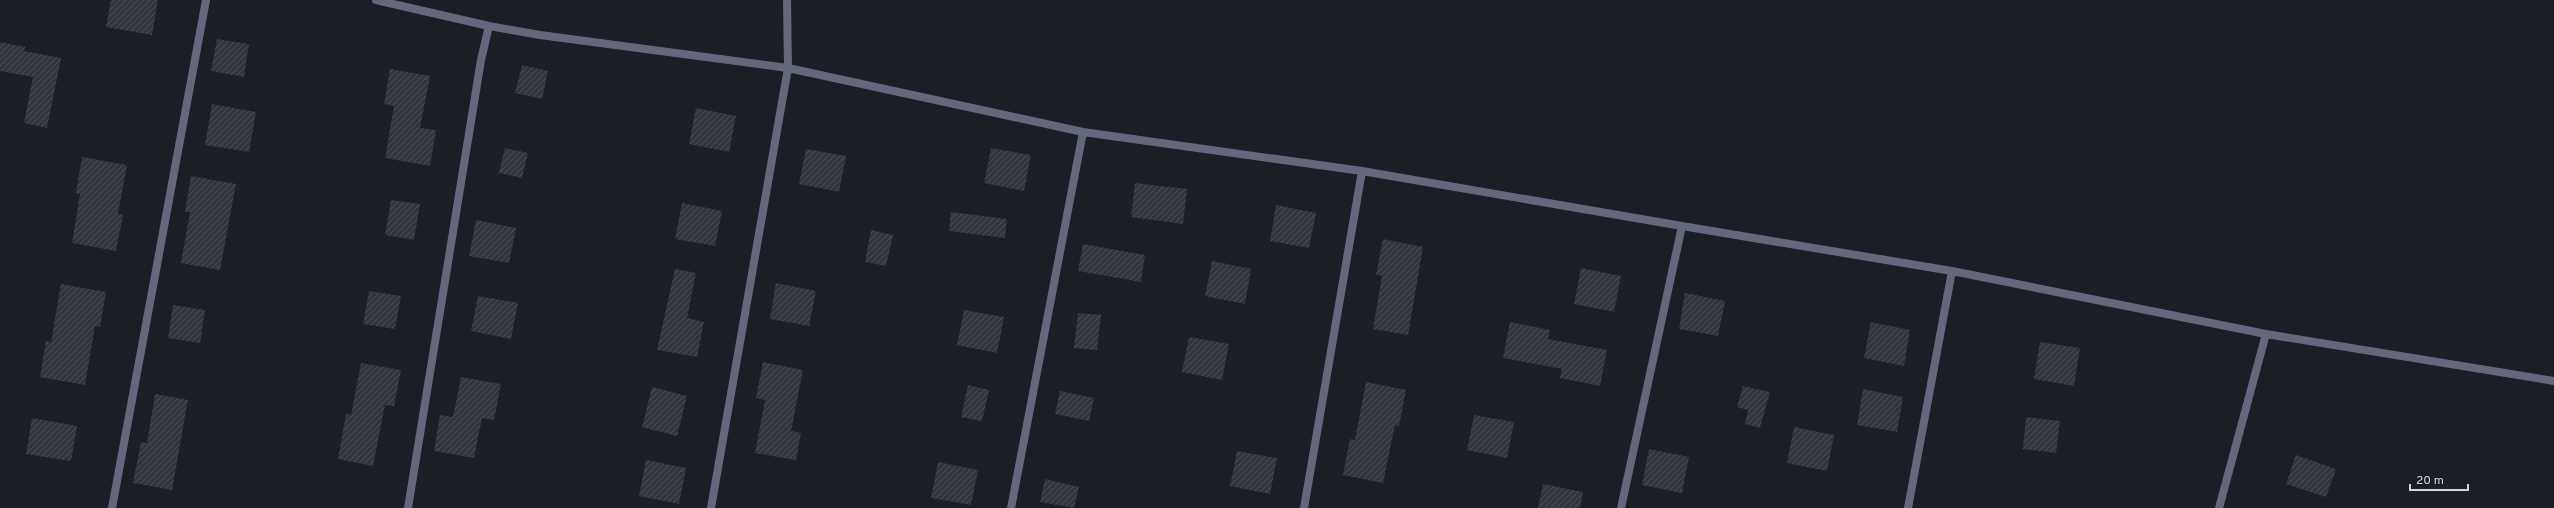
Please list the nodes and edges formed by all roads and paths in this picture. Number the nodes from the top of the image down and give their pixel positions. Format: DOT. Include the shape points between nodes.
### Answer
graph roads {
  1 [pos="206,0"];
  2 [pos="376,0"];
  3 [pos="787,0"];
  4 [pos="489,26"];
  5 [pos="788,68"];
  6 [pos="1083,132"];
  7 [pos="1362,171"];
  8 [pos="1682,226"];
  9 [pos="1952,270"];
  10 [pos="2266,334"];
  11 [pos="2554,381"];
  12 [pos="112,508"];
  13 [pos="408,508"];
  14 [pos="711,508"];
  15 [pos="1011,508"];
  16 [pos="1304,508"];
  17 [pos="1621,508"];
  18 [pos="1908,508"];
  19 [pos="2219,508"];
  1 -- 12 [label="street"];
  2 -- 4 [label="street"];
  3 -- 5 [label="street"];
  4 -- 5 [label="street"];
  4 -- 13 [label="street" via="481,60"];
  5 -- 6 [label="street"];
  5 -- 14 [label="street"];
  6 -- 7 [label="street"];
  6 -- 15 [label="street"];
  7 -- 8 [label="street"];
  7 -- 16 [label="street"];
  8 -- 9 [label="street"];
  8 -- 17 [label="street"];
  9 -- 10 [label="street"];
  9 -- 18 [label="street"];
  10 -- 11 [label="street"];
  10 -- 19 [label="street"];
}
